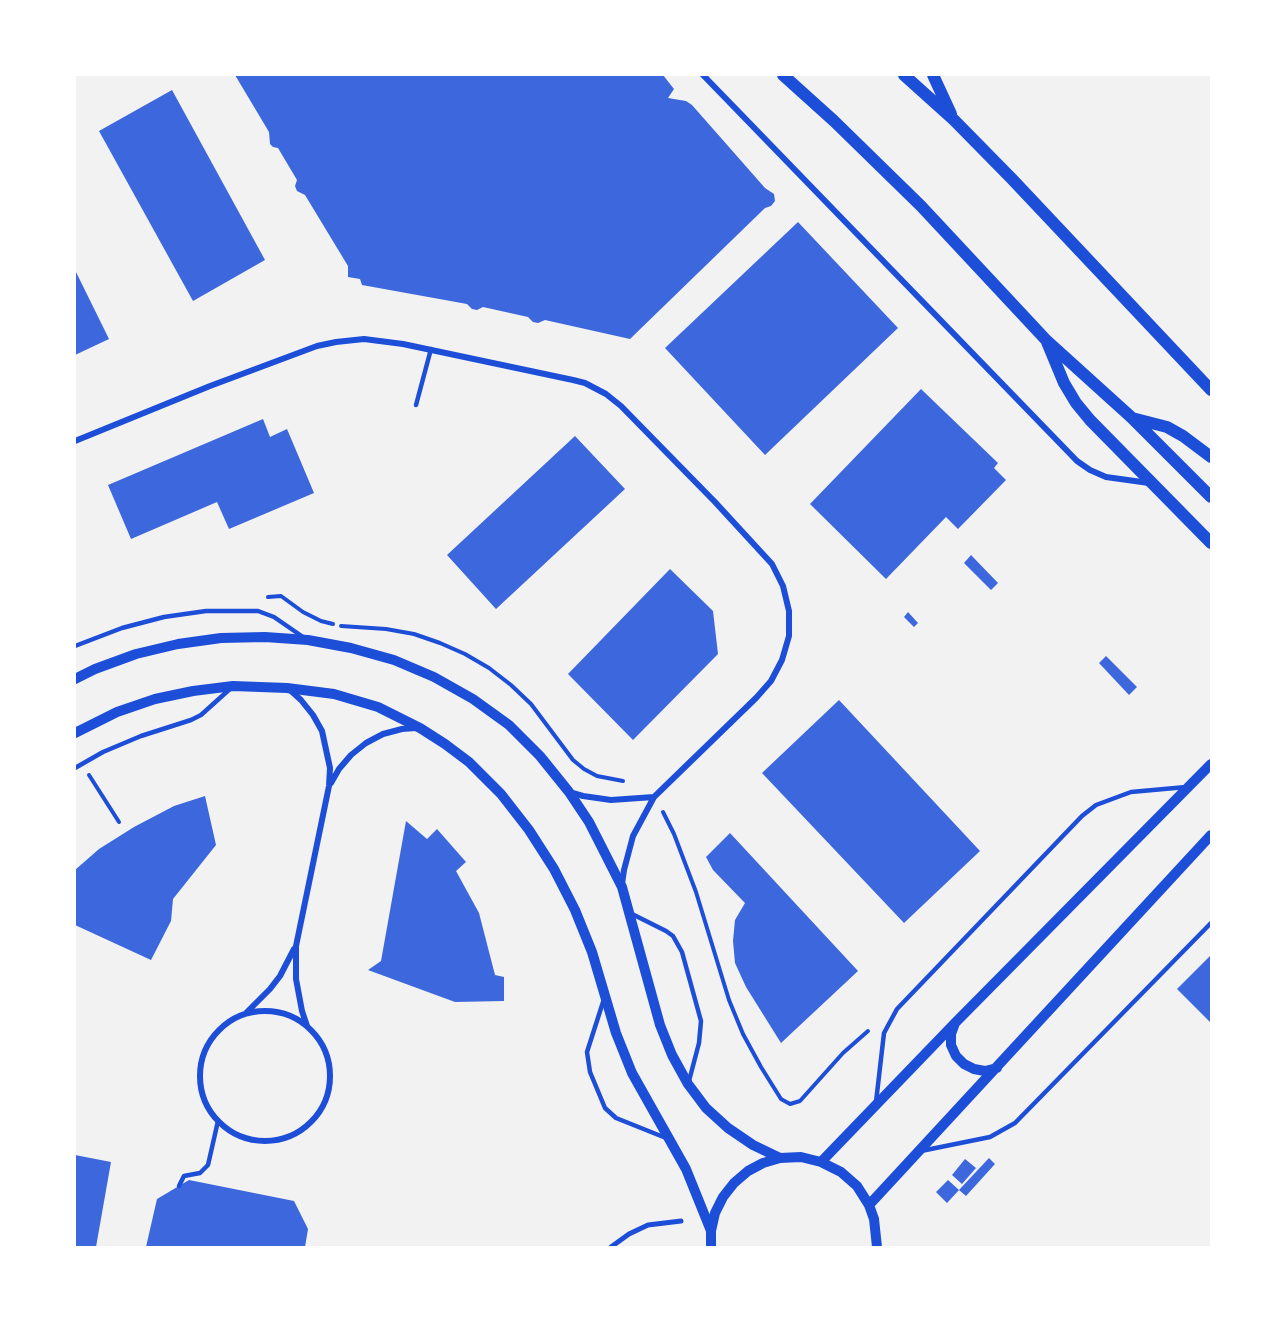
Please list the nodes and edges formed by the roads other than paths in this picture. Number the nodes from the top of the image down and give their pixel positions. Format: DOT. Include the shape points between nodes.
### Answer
graph roads {
  1 [pos="703,75"];
  2 [pos="783,75"];
  3 [pos="904,75"];
  4 [pos="933,75"];
  5 [pos="954,120"];
  6 [pos="1047,341"];
  7 [pos="431,349"];
  8 [pos="1211,390"];
  9 [pos="416,405"];
  10 [pos="1131,417"];
  11 [pos="75,441"];
  12 [pos="1211,457"];
  13 [pos="1152,483"];
  14 [pos="1211,498"];
  15 [pos="1211,543"];
  16 [pos="308,640"];
  17 [pos="75,646"];
  18 [pos="75,679"];
  19 [pos="233,686"];
  20 [pos="287,688"];
  21 [pos="420,728"];
  22 [pos="75,733"];
  23 [pos="1211,764"];
  24 [pos="75,768"];
  25 [pos="329,786"];
  26 [pos="1188,787"];
  27 [pos="569,792"];
  28 [pos="654,797"];
  29 [pos="1211,835"];
  30 [pos="622,887"];
  31 [pos="630,913"];
  32 [pos="1211,923"];
  33 [pos="296,946"];
  34 [pos="604,997"];
  35 [pos="246,1013"];
  36 [pos="955,1023"];
  37 [pos="307,1026"];
  38 [pos="996,1068"];
  39 [pos="688,1084"];
  40 [pos="875,1105"];
  41 [pos="218,1121"];
  42 [pos="670,1140"];
  43 [pos="918,1152"];
  44 [pos="780,1158"];
  45 [pos="821,1162"];
  46 [pos="179,1186"];
  47 [pos="869,1205"];
  48 [pos="681,1221"];
  49 [pos="711,1231"];
  50 [pos="611,1247"];
  51 [pos="711,1247"];
  52 [pos="877,1247"];
  1 -- 13 [label="street" via="1077,461 1106,477"];
  2 -- 6 [label="main road" via="921,206"];
  3 -- 5 [label="main road"];
  4 -- 5 [label="main road"];
  5 -- 8 [label="main road"];
  6 -- 10 [label="main road"];
  6 -- 13 [label="main road" via="1076,403"];
  7 -- 9 [label="lane"];
  7 -- 11 [label="street" via="364,339 317,346"];
  7 -- 28 [label="street" via="585,383 606,394 759,548 783,586 789,636 771,681"];
  10 -- 12 [label="main road" via="1167,427"];
  10 -- 14 [label="main road"];
  13 -- 15 [label="main road"];
  16 -- 17 [label="lane" via="258,611 206,611 122,628"];
  16 -- 18 [label="street" via="221,638 178,644 136,654"];
  16 -- 27 [label="street" via="394,660 473,699 540,756"];
  19 -- 20 [label="street"];
  19 -- 22 [label="street" via="155,699"];
  19 -- 24 [label="lane" via="201,715 141,736"];
  20 -- 21 [label="street" via="334,694 378,707"];
  20 -- 25 [label="street" via="301,700 322,731 330,768"];
  21 -- 25 [label="street" via="383,734 366,743 351,755"];
  21 -- 34 [label="street" via="469,762 530,830 575,910"];
  23 -- 26 [label="street"];
  25 -- 33 [label="street"];
  26 -- 36 [label="street"];
  26 -- 40 [label="lane" via="1131,792 1096,805 1082,816 897,1009 884,1033"];
  27 -- 28 [label="street" via="611,800"];
  27 -- 30 [label="street"];
  28 -- 30 [label="street" via="633,836"];
  29 -- 38 [label="street"];
  30 -- 31 [label="street"];
  31 -- 39 [label="street" via="660,1025"];
  31 -- 39 [label="lane" via="674,936 682,952 701,1021"];
  32 -- 43 [label="lane" via="1015,1123 990,1137"];
  33 -- 35 [label="street" via="280,976"];
  33 -- 37 [label="street" via="296,979"];
  34 -- 42 [label="street" via="632,1073"];
  34 -- 42 [label="lane" via="587,1052 590,1072 605,1108 616,1118"];
  35 -- 37 [label="street" via="278,1012"];
  35 -- 41 [label="street" via="215,1033 201,1060 202,1091"];
  36 -- 38 [label="street" via="951,1045 956,1056 974,1069"];
  36 -- 40 [label="street"];
  37 -- 41 [label="street" via="324,1048 330,1078 322,1107 313,1119 292,1135 271,1141 240,1136"];
  38 -- 43 [label="street"];
  39 -- 44 [label="street" via="728,1128"];
  40 -- 45 [label="street"];
  41 -- 46 [label="lane" via="208,1165 200,1173 184,1176"];
  42 -- 49 [label="street"];
  43 -- 47 [label="street"];
  44 -- 45 [label="street" via="801,1157"];
  44 -- 49 [label="street" via="748,1171 734,1183 715,1213"];
  45 -- 47 [label="street" via="857,1186"];
  47 -- 52 [label="street"];
  48 -- 50 [label="street" via="648,1226"];
  49 -- 51 [label="street"];
}
